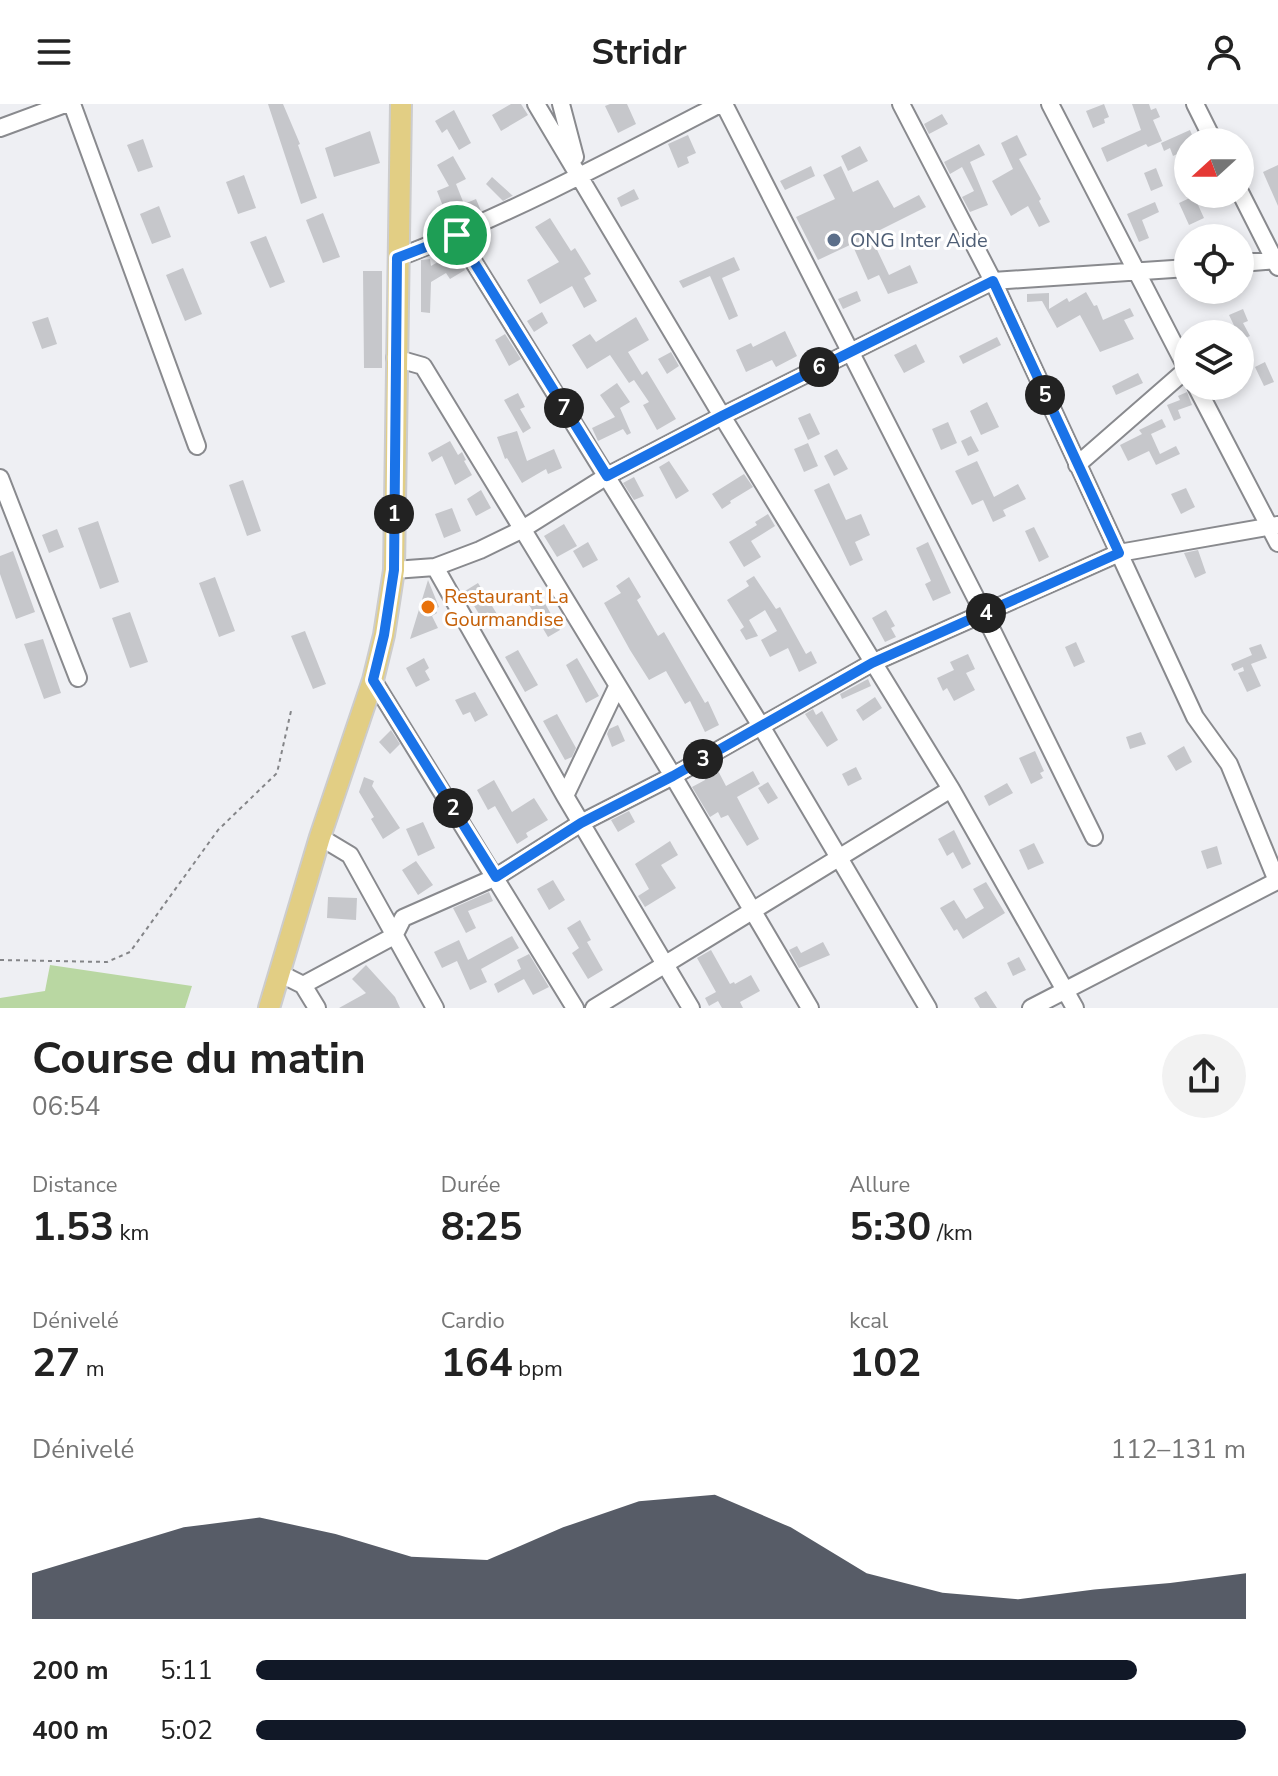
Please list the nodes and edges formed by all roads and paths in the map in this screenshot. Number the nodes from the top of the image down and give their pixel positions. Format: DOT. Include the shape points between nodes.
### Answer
graph roads {
  1 [pos="65,104"];
  2 [pos="72,104"];
  3 [pos="401,104"];
  4 [pos="536,104"];
  5 [pos="561,104"];
  6 [pos="722,104"];
  7 [pos="901,104"];
  8 [pos="1050,104"];
  9 [pos="1195,104"];
  10 [pos="0,128"];
  11 [pos="1207,128"];
  12 [pos="580,177"];
  13 [pos="1248,208"];
  14 [pos="457,235"];
  15 [pos="397,258"];
  16 [pos="1277,262"];
  17 [pos="1254,263"];
  18 [pos="1174,269"];
  19 [pos="1137,272"];
  20 [pos="993,281"];
  21 [pos="1174,343"];
  22 [pos="849,352"];
  23 [pos="395,358"];
  24 [pos="1174,382"];
  25 [pos="1204,400"];
  26 [pos="722,416"];
  27 [pos="197,446"];
  28 [pos="1077,465"];
  29 [pos="607,476"];
  30 [pos="0,478"];
  31 [pos="1274,526"];
  32 [pos="521,530"];
  33 [pos="1278,543"];
  34 [pos="1119,553"];
  35 [pos="435,567"];
  36 [pos="394,570"];
  37 [pos="984,614"];
  38 [pos="872,663"];
  39 [pos="78,678"];
  40 [pos="373,680"];
  41 [pos="617,687"];
  42 [pos="291,711"];
  43 [pos="761,726"];
  44 [pos="673,776"];
  45 [pos="951,789"];
  46 [pos="565,796"];
  47 [pos="581,823"];
  48 [pos="320,837"];
  49 [pos="1094,837"];
  50 [pos="838,859"];
  51 [pos="496,877"];
  52 [pos="752,912"];
  53 [pos="394,936"];
  54 [pos="0,960"];
  55 [pos="666,965"];
  56 [pos="279,973"];
  57 [pos="303,985"];
  58 [pos="1065,989"];
  59 [pos="269,1008"];
  60 [pos="317,1008"];
  61 [pos="435,1008"];
  62 [pos="575,1008"];
  63 [pos="594,1008"];
  64 [pos="691,1008"];
  65 [pos="810,1008"];
  66 [pos="928,1008"];
  67 [pos="1031,1008"];
  68 [pos="1075,1008"];
  1 -- 10 [label="street"];
  2 -- 27 [label="street"];
  3 -- 15 [label="main road"];
  4 -- 12 [label="street"];
  5 -- 12 [label="street"];
  6 -- 12 [label="street"];
  6 -- 22 [label="street"];
  7 -- 20 [label="street"];
  8 -- 19 [label="street"];
  9 -- 11 [label="street"];
  12 -- 14 [label="street"];
  12 -- 26 [label="street"];
  13 -- 16 [label="street"];
  14 -- 15 [label="street"];
  14 -- 29 [label="street"];
  15 -- 23 [label="main road"];
  16 -- 17 [label="street"];
  18 -- 19 [label="street"];
  19 -- 20 [label="street"];
  19 -- 21 [label="street"];
  20 -- 22 [label="street"];
  20 -- 28 [label="street"];
  22 -- 26 [label="street"];
  22 -- 37 [label="street"];
  23 -- 32 [label="street" via="423,366"];
  23 -- 36 [label="main road"];
  24 -- 28 [label="street"];
  25 -- 31 [label="street"];
  26 -- 29 [label="street"];
  26 -- 38 [label="street"];
  28 -- 34 [label="street"];
  29 -- 32 [label="street"];
  29 -- 43 [label="street"];
  30 -- 39 [label="street"];
  31 -- 33 [label="street"];
  31 -- 34 [label="street"];
  32 -- 35 [label="street"];
  32 -- 41 [label="street"];
  34 -- 37 [label="street"];
  34 -- 58 [label="street" via="1195,717 1229,764 1277,881"];
  35 -- 36 [label="street"];
  35 -- 46 [label="street"];
  36 -- 40 [label="main road"];
  37 -- 38 [label="street"];
  37 -- 49 [label="street"];
  38 -- 43 [label="street"];
  38 -- 45 [label="street"];
  40 -- 48 [label="main road"];
  40 -- 51 [label="street"];
  41 -- 44 [label="street"];
  41 -- 46 [label="street"];
  42 -- 54 [label="path" via="277,773 218,830 130,952 107,962"];
  43 -- 44 [label="street"];
  43 -- 50 [label="street"];
  44 -- 47 [label="street"];
  44 -- 52 [label="street"];
  45 -- 50 [label="street"];
  45 -- 58 [label="street"];
  46 -- 47 [label="street"];
  47 -- 51 [label="street"];
  47 -- 55 [label="street"];
  48 -- 53 [label="street" via="350,855"];
  48 -- 56 [label="main road"];
  50 -- 52 [label="street"];
  50 -- 66 [label="street"];
  51 -- 53 [label="street" via="403,918"];
  51 -- 62 [label="street"];
  52 -- 55 [label="street"];
  52 -- 65 [label="street"];
  53 -- 57 [label="street"];
  53 -- 61 [label="street"];
  55 -- 63 [label="street"];
  55 -- 64 [label="street"];
  56 -- 57 [label="street"];
  56 -- 59 [label="main road"];
  57 -- 60 [label="street"];
  58 -- 67 [label="street"];
  58 -- 68 [label="street"];
}
